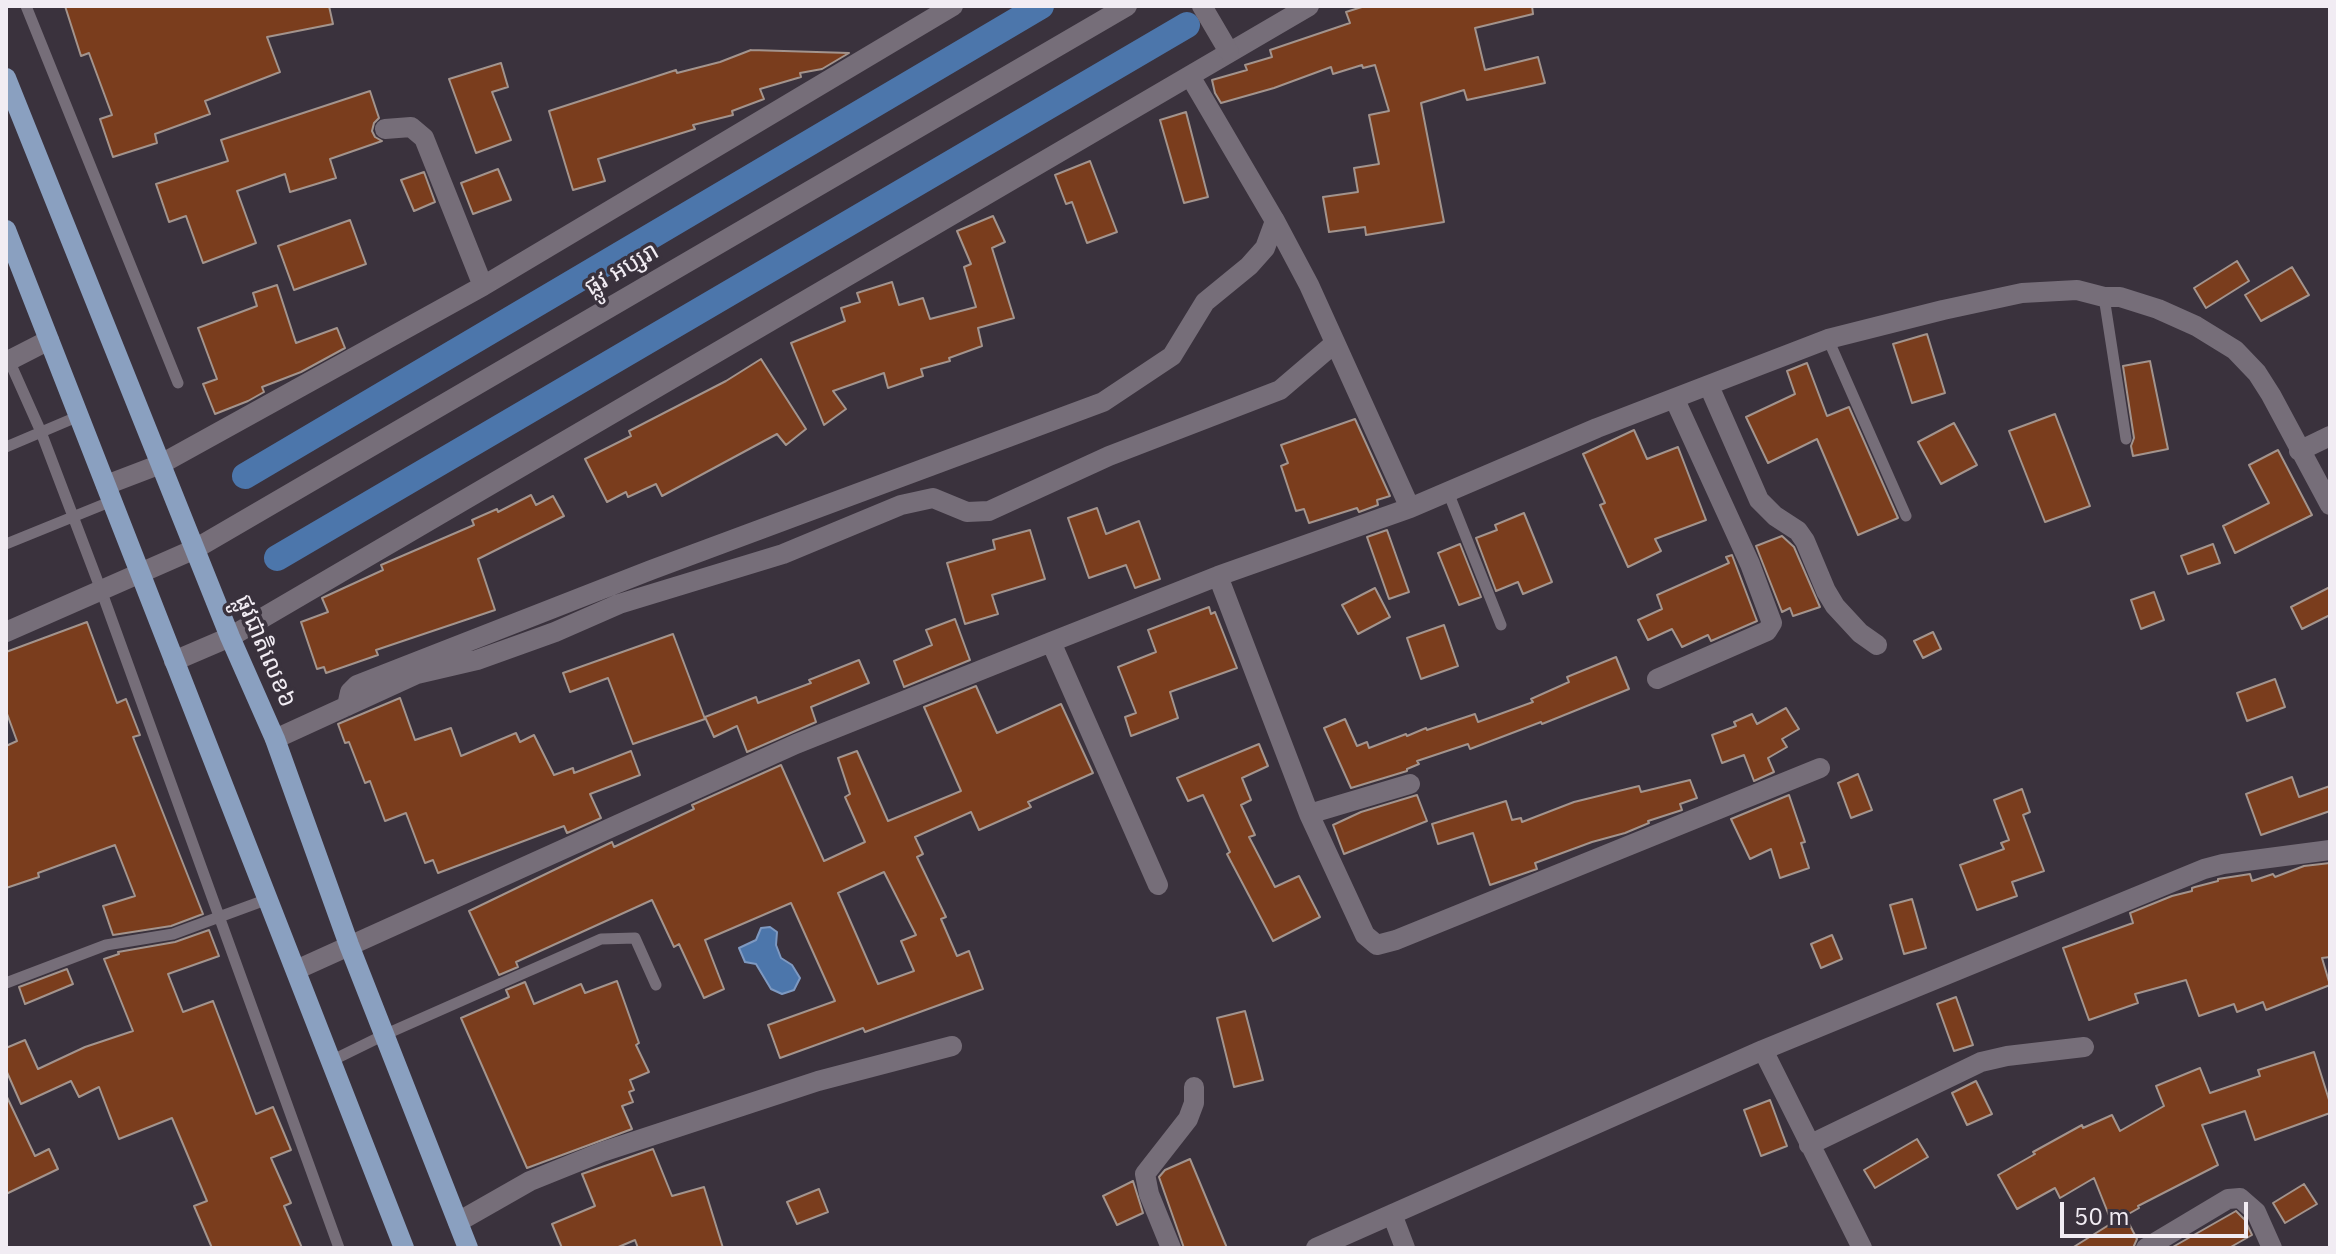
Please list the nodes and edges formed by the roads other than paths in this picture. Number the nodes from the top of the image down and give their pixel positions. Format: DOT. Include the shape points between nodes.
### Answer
graph roads {
  1 [pos="26,6"];
  2 [pos="953,6"];
  3 [pos="1127,6"];
  4 [pos="1202,6"];
  5 [pos="1309,6"];
  6 [pos="1229,52"];
  7 [pos="1190,76"];
  8 [pos="6,78"];
  9 [pos="385,129"];
  10 [pos="1275,221"];
  11 [pos="6,230"];
  12 [pos="483,286"];
  13 [pos="2104,297"];
  14 [pos="1828,339"];
  15 [pos="49,340"];
  16 [pos="1335,343"];
  17 [pos="7,359"];
  18 [pos="178,383"];
  19 [pos="1709,386"];
  20 [pos="1675,400"];
  21 [pos="79,416"];
  22 [pos="41,432"];
  23 [pos="2330,436"];
  24 [pos="2126,439"];
  25 [pos="6,447"];
  26 [pos="2299,451"];
  27 [pos="161,464"];
  28 [pos="1448,492"];
  29 [pos="109,493"];
  30 [pos="2330,505"];
  31 [pos="1410,508"];
  32 [pos="1906,516"];
  33 [pos="74,517"];
  34 [pos="6,544"];
  35 [pos="195,549"];
  36 [pos="140,573"];
  37 [pos="1218,576"];
  38 [pos="101,590"];
  39 [pos="1501,625"];
  40 [pos="6,632"];
  41 [pos="230,637"];
  42 [pos="1051,642"];
  43 [pos="1877,645"];
  44 [pos="174,661"];
  45 [pos="1657,679"];
  46 [pos="347,706"];
  47 [pos="275,739"];
  48 [pos="1820,768"];
  49 [pos="1410,784"];
  50 [pos="1309,814"];
  51 [pos="2330,850"];
  52 [pos="1158,885"];
  53 [pos="268,899"];
  54 [pos="219,917"];
  55 [pos="349,945"];
  56 [pos="296,970"];
  57 [pos="6,983"];
  58 [pos="656,985"];
  59 [pos="384,1035"];
  60 [pos="952,1046"];
  61 [pos="2084,1047"];
  62 [pos="1763,1050"];
  63 [pos="331,1061"];
  64 [pos="1194,1087"];
  65 [pos="1809,1145"];
  66 [pos="1392,1214"];
  67 [pos="458,1222"];
  68 [pos="339,1248"];
  69 [pos="404,1248"];
  70 [pos="468,1248"];
  71 [pos="1171,1248"];
  72 [pos="1316,1248"];
  73 [pos="1405,1248"];
  74 [pos="1862,1248"];
  75 [pos="2146,1248"];
  76 [pos="2272,1248"];
  1 -- 18 [label="lane"];
  2 -- 12 [label="street"];
  3 -- 35 [label="street, ផ្លូវ អប្សរា"];
  4 -- 6 [label="street"];
  5 -- 6 [label="street"];
  6 -- 7 [label="street"];
  7 -- 10 [label="street"];
  7 -- 41 [label="street"];
  8 -- 27 [label="main road, ផ្លូវជាតិលេខ៦"];
  9 -- 12 [label="street" via="411,127 424,138"];
  10 -- 16 [label="street"];
  10 -- 46 [label="street" via="1265,248 1205,302 1172,356 1103,402 370,679 352,688"];
  11 -- 15 [label="main road" via="18,273"];
  12 -- 27 [label="street"];
  13 -- 14 [label="street" via="2077,290 2022,293"];
  13 -- 24 [label="lane"];
  13 -- 26 [label="street" via="2158,309 2235,350 2271,395"];
  14 -- 19 [label="street"];
  14 -- 32 [label="lane"];
  15 -- 17 [label="street"];
  15 -- 21 [label="main road"];
  16 -- 31 [label="street"];
  16 -- 46 [label="street" via="1280,390 1109,456 989,511 967,512 933,498 901,505 783,554 619,604 477,660 417,674"];
  17 -- 22 [label="lane"];
  19 -- 20 [label="street"];
  19 -- 43 [label="street" via="1759,500 1798,531 1835,606"];
  20 -- 28 [label="street"];
  20 -- 45 [label="street" via="1772,623 1767,631"];
  21 -- 22 [label="lane"];
  21 -- 29 [label="main road"];
  22 -- 25 [label="lane"];
  22 -- 33 [label="lane"];
  23 -- 26 [label="street"];
  26 -- 30 [label="street"];
  27 -- 29 [label="street"];
  27 -- 35 [label="main road, ផ្លូវជាតិលេខ៦"];
  28 -- 31 [label="street"];
  28 -- 39 [label="lane"];
  29 -- 33 [label="lane"];
  29 -- 36 [label="main road"];
  31 -- 37 [label="street"];
  33 -- 34 [label="lane"];
  33 -- 38 [label="lane"];
  35 -- 36 [label="street, ផ្លូវ អប្សរា"];
  35 -- 41 [label="main road, ផ្លូវជាតិលេខ៦"];
  36 -- 38 [label="street, ផ្លូវ អប្សរា"];
  36 -- 44 [label="main road"];
  37 -- 42 [label="street"];
  37 -- 50 [label="street"];
  38 -- 40 [label="street, ផ្លូវ អប្សរា"];
  38 -- 54 [label="lane"];
  41 -- 44 [label="street"];
  41 -- 47 [label="main road, ផ្លូវជាតិលេខ៦"];
  42 -- 52 [label="street"];
  42 -- 55 [label="street" via="796,744"];
  44 -- 53 [label="main road"];
  46 -- 47 [label="street"];
  47 -- 55 [label="main road, ផ្លូវជាតិលេខ៦"];
  48 -- 50 [label="street" via="1377,945 1365,935"];
  49 -- 50 [label="street"];
  51 -- 62 [label="street" via="2204,869"];
  53 -- 54 [label="lane"];
  53 -- 56 [label="main road"];
  54 -- 57 [label="lane" via="173,934 106,945"];
  54 -- 68 [label="lane"];
  55 -- 56 [label="street"];
  55 -- 59 [label="main road, ផ្លូវជាតិលេខ៦"];
  56 -- 63 [label="main road"];
  58 -- 59 [label="lane" via="635,938 601,939"];
  59 -- 63 [label="lane"];
  59 -- 67 [label="main road, ផ្លូវជាតិលេខ៦"];
  60 -- 67 [label="street" via="818,1081 602,1152 530,1181"];
  61 -- 65 [label="street" via="1981,1062"];
  62 -- 65 [label="street"];
  62 -- 66 [label="street"];
  63 -- 69 [label="main road"];
  64 -- 71 [label="street" via="1188,1119 1145,1174"];
  65 -- 74 [label="street"];
  66 -- 72 [label="street"];
  66 -- 73 [label="street"];
  67 -- 70 [label="main road, ផ្លូវជាតិលេខ៦"];
  75 -- 76 [label="street" via="2228,1199 2240,1198 2256,1212"];
}
